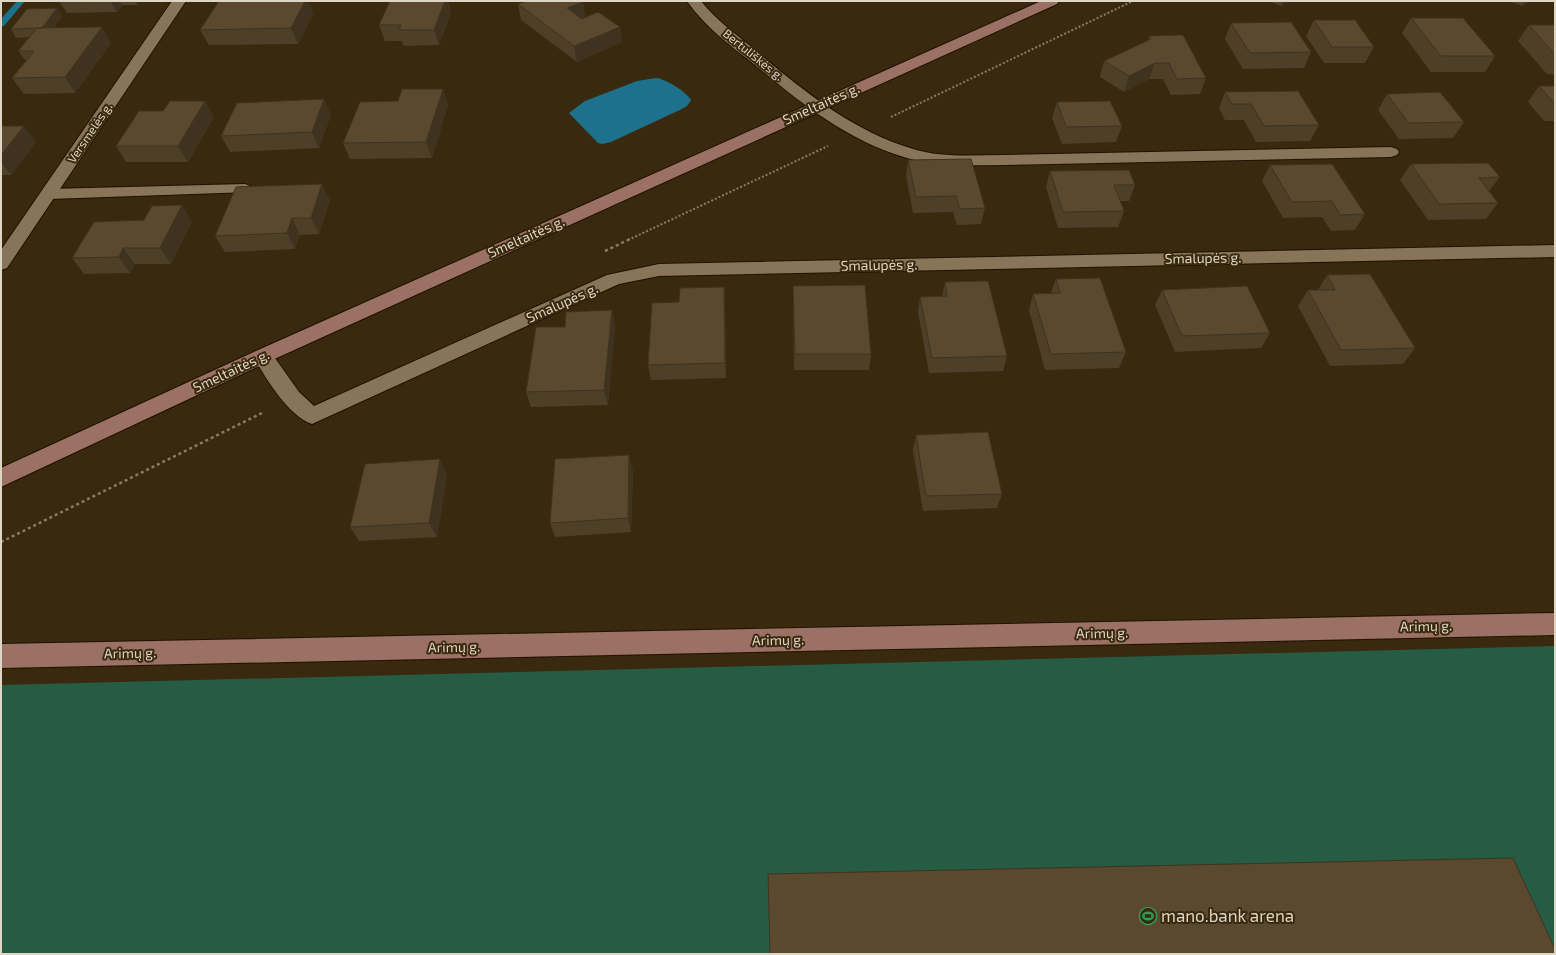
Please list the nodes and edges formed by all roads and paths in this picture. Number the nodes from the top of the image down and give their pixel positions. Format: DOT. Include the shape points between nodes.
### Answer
graph roads {
  1 [pos="179,1"];
  2 [pos="694,1"];
  3 [pos="1052,1"];
  4 [pos="816,106"];
  5 [pos="1391,152"];
  6 [pos="245,189"];
  7 [pos="49,194"];
  8 [pos="1555,251"];
  9 [pos="1,264"];
  10 [pos="263,356"];
  11 [pos="1,478"];
  12 [pos="1555,624"];
  13 [pos="1,656"];
  1 -- 7 [label="street, Versmelės g."];
  2 -- 4 [label="street, Bertuliškės g." via="708,19"];
  3 -- 4 [label="main road, Smeltaitės g."];
  4 -- 5 [label="street" via="858,132 886,145 907,153 946,159 1012,160"];
  4 -- 10 [label="main road, Smeltaitės g."];
  6 -- 7 [label="lane"];
  7 -- 9 [label="street, Versmelės g."];
  8 -- 10 [label="street, Smalupės g." via="659,270 614,280 312,416 292,398"];
  10 -- 11 [label="main road, Smeltaitės g."];
  12 -- 13 [label="main road, Arimų g."];
}
